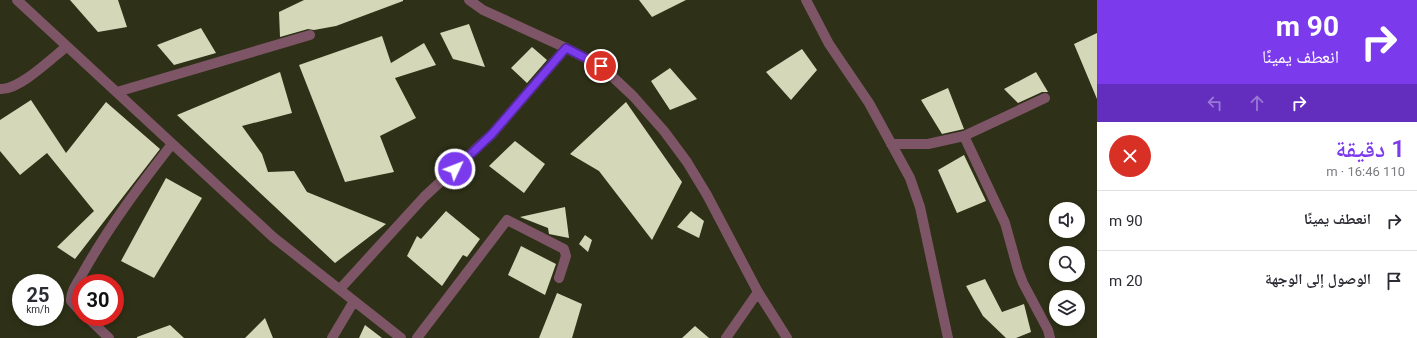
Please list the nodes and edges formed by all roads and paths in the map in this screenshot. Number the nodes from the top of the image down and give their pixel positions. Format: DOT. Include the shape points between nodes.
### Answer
graph roads {
  1 [pos="17,0"];
  2 [pos="469,0"];
  3 [pos="806,0"];
  4 [pos="310,35"];
  5 [pos="66,47"];
  6 [pos="566,48"];
  7 [pos="0,89"];
  8 [pos="117,92"];
  9 [pos="1045,98"];
  10 [pos="964,136"];
  11 [pos="172,144"];
  12 [pos="891,144"];
  13 [pos="83,274"];
  14 [pos="559,278"];
  15 [pos="340,289"];
  16 [pos="758,292"];
  17 [pos="354,301"];
  18 [pos="96,326"];
  19 [pos="109,338"];
  20 [pos="332,338"];
  21 [pos="401,338"];
  22 [pos="417,338"];
  23 [pos="726,338"];
  24 [pos="787,338"];
  25 [pos="948,338"];
  26 [pos="1050,338"];
  1 -- 5 [label="street"];
  2 -- 6 [label="street" via="483,10"];
  3 -- 12 [label="street" via="829,44 869,103"];
  4 -- 8 [label="street"];
  5 -- 7 [label="street" via="18,84 8,90"];
  5 -- 8 [label="street"];
  6 -- 15 [label="street" via="492,134 424,197"];
  6 -- 16 [label="street" via="606,70 634,96 664,131 707,195"];
  8 -- 11 [label="street"];
  9 -- 10 [label="street"];
  10 -- 12 [label="street" via="928,144"];
  10 -- 26 [label="street" via="1005,223 1020,277"];
  11 -- 13 [label="street" via="129,199"];
  11 -- 15 [label="street" via="283,246"];
  12 -- 25 [label="street" via="910,178 920,207"];
  14 -- 22 [label="street" via="566,256 564,249 507,220"];
  15 -- 17 [label="street"];
  16 -- 23 [label="street"];
  16 -- 24 [label="street"];
  17 -- 20 [label="street"];
  17 -- 21 [label="street"];
  18 -- 19 [label="street"];
}
